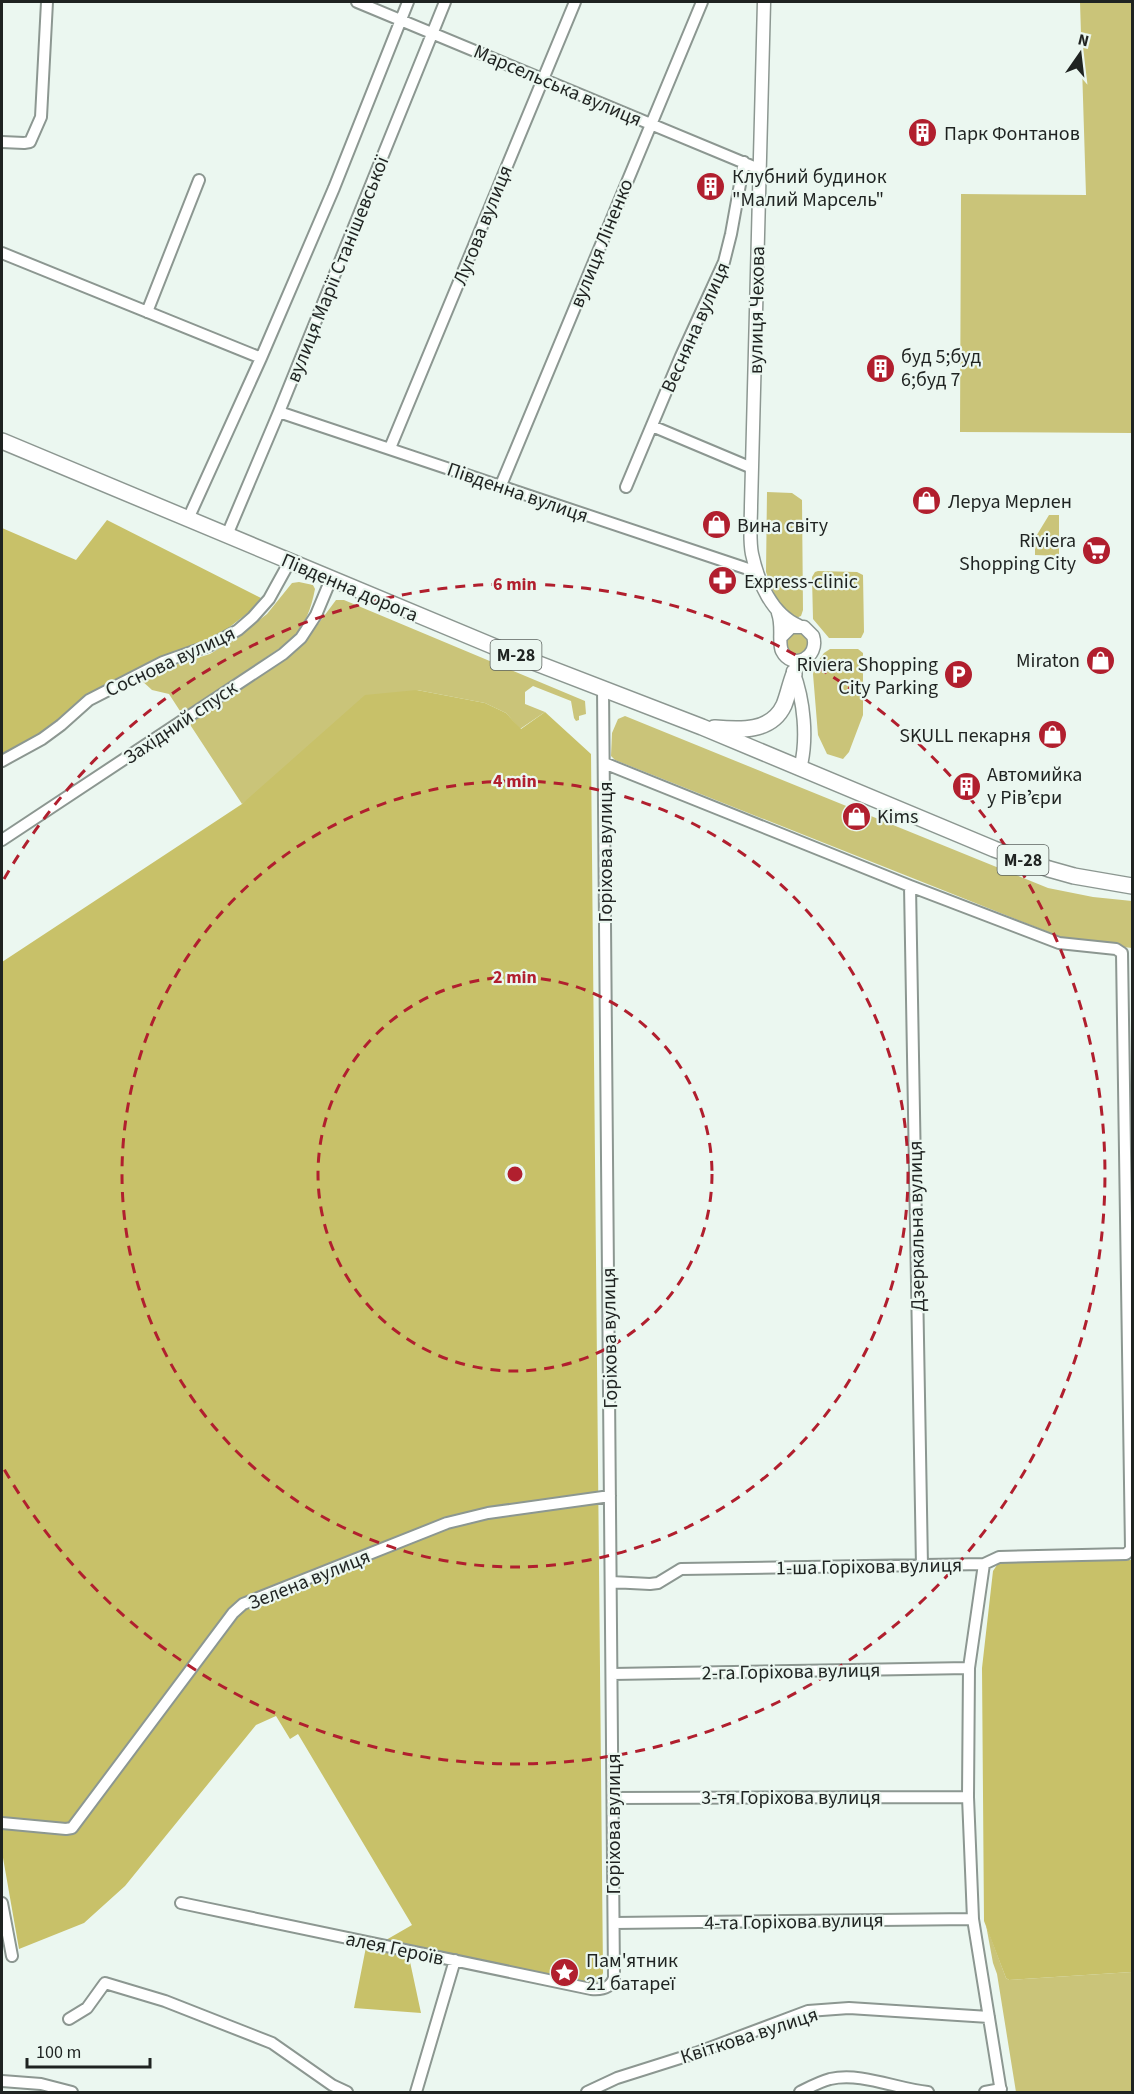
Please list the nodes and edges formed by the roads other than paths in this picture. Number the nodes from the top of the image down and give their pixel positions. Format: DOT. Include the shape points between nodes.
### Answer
graph roads {
  1 [pos="47,2"];
  2 [pos="357,2"];
  3 [pos="408,2"];
  4 [pos="445,2"];
  5 [pos="575,2"];
  6 [pos="702,2"];
  7 [pos="764,2"];
  8 [pos="401,20"];
  9 [pos="432,33"];
  10 [pos="543,78"];
  11 [pos="651,124"];
  12 [pos="2,142"];
  13 [pos="744,162"];
  14 [pos="759,169"];
  15 [pos="199,180"];
  16 [pos="2,253"];
  17 [pos="147,312"];
  18 [pos="261,358"];
  19 [pos="279,412"];
  20 [pos="652,426"];
  21 [pos="2,441"];
  22 [pos="390,448"];
  23 [pos="752,468"];
  24 [pos="501,485"];
  25 [pos="626,487"];
  26 [pos="188,519"];
  27 [pos="226,535"];
  28 [pos="290,561"];
  29 [pos="757,572"];
  30 [pos="331,579"];
  31 [pos="778,612"];
  32 [pos="800,626"];
  33 [pos="782,637"];
  34 [pos="784,654"];
  35 [pos="809,656"];
  36 [pos="794,674"];
  37 [pos="603,688"];
  38 [pos="800,697"];
  39 [pos="702,727"];
  40 [pos="2,762"];
  41 [pos="604,763"];
  42 [pos="800,770"];
  43 [pos="2,840"];
  44 [pos="910,886"];
  45 [pos="1132,886"];
  46 [pos="610,1496"];
  47 [pos="984,1564"];
  48 [pos="922,1566"];
  49 [pos="611,1582"];
  50 [pos="969,1668"];
  51 [pos="612,1674"];
  52 [pos="968,1797"];
  53 [pos="613,1798"];
  54 [pos="2,1823"];
  55 [pos="2,1903"];
  56 [pos="182,1903"];
  57 [pos="973,1919"];
  58 [pos="614,1923"];
  59 [pos="12,1956"];
  60 [pos="455,1960"];
  61 [pos="609,1987"];
  62 [pos="988,2018"];
  63 [pos="69,2019"];
  64 [pos="2,2081"];
  65 [pos="1001,2091"];
  66 [pos="72,2092"];
  67 [pos="347,2092"];
  68 [pos="416,2092"];
  69 [pos="587,2092"];
  70 [pos="800,2092"];
  71 [pos="928,2092"];
  72 [pos="985,2092"];
  1 -- 12 [label="street" via="41,117 30,142"];
  2 -- 8 [label="street, Марсельська вулиця"];
  3 -- 8 [label="street, вулиця Марії Станішевської"];
  4 -- 9 [label="street, вулиця Марії Станішевської"];
  5 -- 10 [label="street, Лугова вулиця"];
  6 -- 11 [label="street, вулиця Ліненко"];
  7 -- 14 [label="main road, вулиця Чехова"];
  8 -- 9 [label="street, Марсельська вулиця"];
  8 -- 18 [label="street, вулиця Марії Станішевської" via="339,178"];
  9 -- 10 [label="street, Марсельська вулиця"];
  9 -- 19 [label="street, вулиця Марії Станішевської"];
  10 -- 11 [label="street, Марсельська вулиця"];
  10 -- 22 [label="street, Лугова вулиця"];
  11 -- 13 [label="street, Марсельська вулиця"];
  11 -- 24 [label="street, вулиця Ліненко"];
  13 -- 14 [label="street, Марсельська вулиця"];
  13 -- 20 [label="street, Весняна вулиця" via="724,262"];
  14 -- 23 [label="main road, вулиця Чехова"];
  15 -- 17 [label="street"];
  16 -- 17 [label="street"];
  17 -- 18 [label="street"];
  18 -- 26 [label="street, вулиця Марії Станішевської"];
  19 -- 22 [label="street, Південна вулиця"];
  19 -- 27 [label="street, вулиця Марії Станішевської"];
  20 -- 23 [label="street"];
  20 -- 25 [label="street, Весняна вулиця"];
  21 -- 26 [label="highway, Південна дорога / М-28"];
  22 -- 24 [label="street, Південна вулиця"];
  23 -- 29 [label="main road, вулиця Чехова" via="752,552"];
  24 -- 29 [label="street, Південна вулиця"];
  26 -- 27 [label="highway, Південна дорога / М-28"];
  27 -- 28 [label="highway, Південна дорога / М-28"];
  28 -- 30 [label="highway, Південна дорога / М-28"];
  28 -- 40 [label="street, Соснова вулиця" via="269,599 238,630 88,700 42,739"];
  29 -- 31 [label="main road, вулиця Чехова"];
  30 -- 37 [label="highway, Південна дорога / М-28"];
  30 -- 43 [label="street, Західний спуск" via="316,615 284,654"];
  31 -- 32 [label="main road, вулиця Чехова"];
  31 -- 33 [label="main road, вулиця Чехова"];
  32 -- 33 [label="main road" via="787,630"];
  32 -- 35 [label="main road" via="813,636 815,645"];
  33 -- 34 [label="main road"];
  34 -- 35 [label="main road" via="794,660"];
  34 -- 36 [label="main road"];
  35 -- 38 [label="main road"];
  36 -- 38 [label="main road"];
  36 -- 39 [label="highway" via="784,705 769,723 748,730"];
  37 -- 39 [label="highway, Південна дорога / М-28"];
  37 -- 41 [label="street, Горіхова вулиця"];
  38 -- 42 [label="main road" via="804,740"];
  39 -- 42 [label="highway, М-28"];
  41 -- 44 [label="street"];
  41 -- 46 [label="street, Горіхова вулиця"];
  42 -- 45 [label="highway, М-28" via="1049,869"];
  44 -- 47 [label="street, 1-ша Горіхова вулиця" via="1059,943 1116,949 1122,953 1131,1549 999,1557"];
  44 -- 48 [label="street, Дзеркальна вулиця"];
  46 -- 49 [label="street, Горіхова вулиця"];
  46 -- 54 [label="street, Зелена вулиця" via="488,1513 447,1523 243,1604 72,1828"];
  47 -- 48 [label="street, 1-ша Горіхова вулиця"];
  47 -- 50 [label="street"];
  48 -- 49 [label="street, 1-ша Горіхова вулиця" via="681,1569 658,1583"];
  49 -- 51 [label="street, Горіхова вулиця"];
  50 -- 51 [label="street, 2-га Горіхова вулиця"];
  50 -- 52 [label="street"];
  51 -- 53 [label="street, Горіхова вулиця"];
  52 -- 53 [label="street, 3-тя Горіхова вулиця"];
  52 -- 57 [label="street"];
  53 -- 58 [label="street, Горіхова вулиця"];
  55 -- 59 [label="street"];
  56 -- 60 [label="street, алея Героїв"];
  57 -- 58 [label="street, 4-та Горіхова вулиця"];
  57 -- 62 [label="street"];
  58 -- 61 [label="street, Горіхова вулиця" via="614,1978"];
  60 -- 61 [label="street, алея Героїв" via="591,1989"];
  60 -- 68 [label="street"];
  62 -- 65 [label="street"];
  62 -- 69 [label="street, Квіткова вулиця" via="849,2008 808,2011"];
  63 -- 67 [label="street" via="87,2008 105,1983 122,1987 272,2043"];
  64 -- 66 [label="street" via="41,2084"];
  65 -- 72 [label="street"];
  70 -- 71 [label="street" via="818,2083 844,2078"];
}
